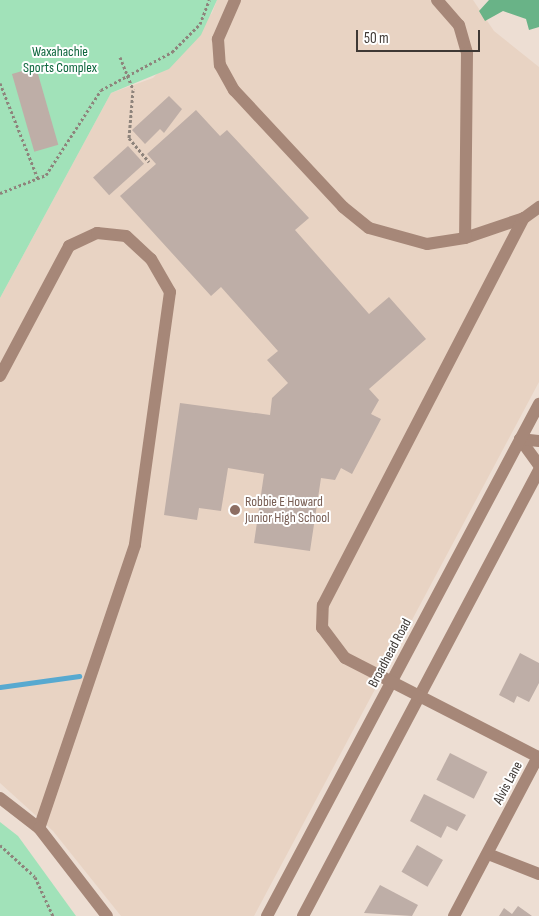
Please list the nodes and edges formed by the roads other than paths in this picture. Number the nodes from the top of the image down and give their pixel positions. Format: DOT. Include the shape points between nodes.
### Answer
graph roads {
  1 [pos="235,0"];
  2 [pos="437,0"];
  3 [pos="539,207"];
  4 [pos="524,218"];
  5 [pos="465,238"];
  6 [pos="0,376"];
  7 [pos="539,404"];
  8 [pos="520,439"];
  9 [pos="539,441"];
  10 [pos="539,466"];
  11 [pos="539,470"];
  12 [pos="391,683"];
  13 [pos="420,697"];
  14 [pos="0,798"];
  15 [pos="39,828"];
  16 [pos="488,854"];
  17 [pos="539,874"];
  18 [pos="107,916"];
  19 [pos="267,916"];
  20 [pos="303,916"];
  21 [pos="454,916"];
  1 -- 5 [label="street" via="218,38 220,65 234,90 344,208 370,228 397,238 427,244"];
  2 -- 5 [label="street" via="459,25 467,53"];
  3 -- 4 [label="street"];
  4 -- 5 [label="street"];
  4 -- 12 [label="street, Alvis Lane" via="334,575 323,604 322,628 330,644 345,658"];
  6 -- 15 [label="street" via="69,246 97,233 126,236 151,259 170,292 135,545"];
  7 -- 8 [label="street, Broadhead Road"];
  8 -- 9 [label="street"];
  8 -- 10 [label="street"];
  8 -- 12 [label="street, Broadhead Road"];
  11 -- 13 [label="street"];
  12 -- 13 [label="street, Alvis Lane"];
  12 -- 19 [label="street, Broadhead Road"];
  13 -- 16 [label="street, Alvis Lane" via="538,758"];
  13 -- 20 [label="street"];
  14 -- 15 [label="street"];
  15 -- 18 [label="street"];
  16 -- 17 [label="street"];
  16 -- 21 [label="street, Alvis Lane"];
}
